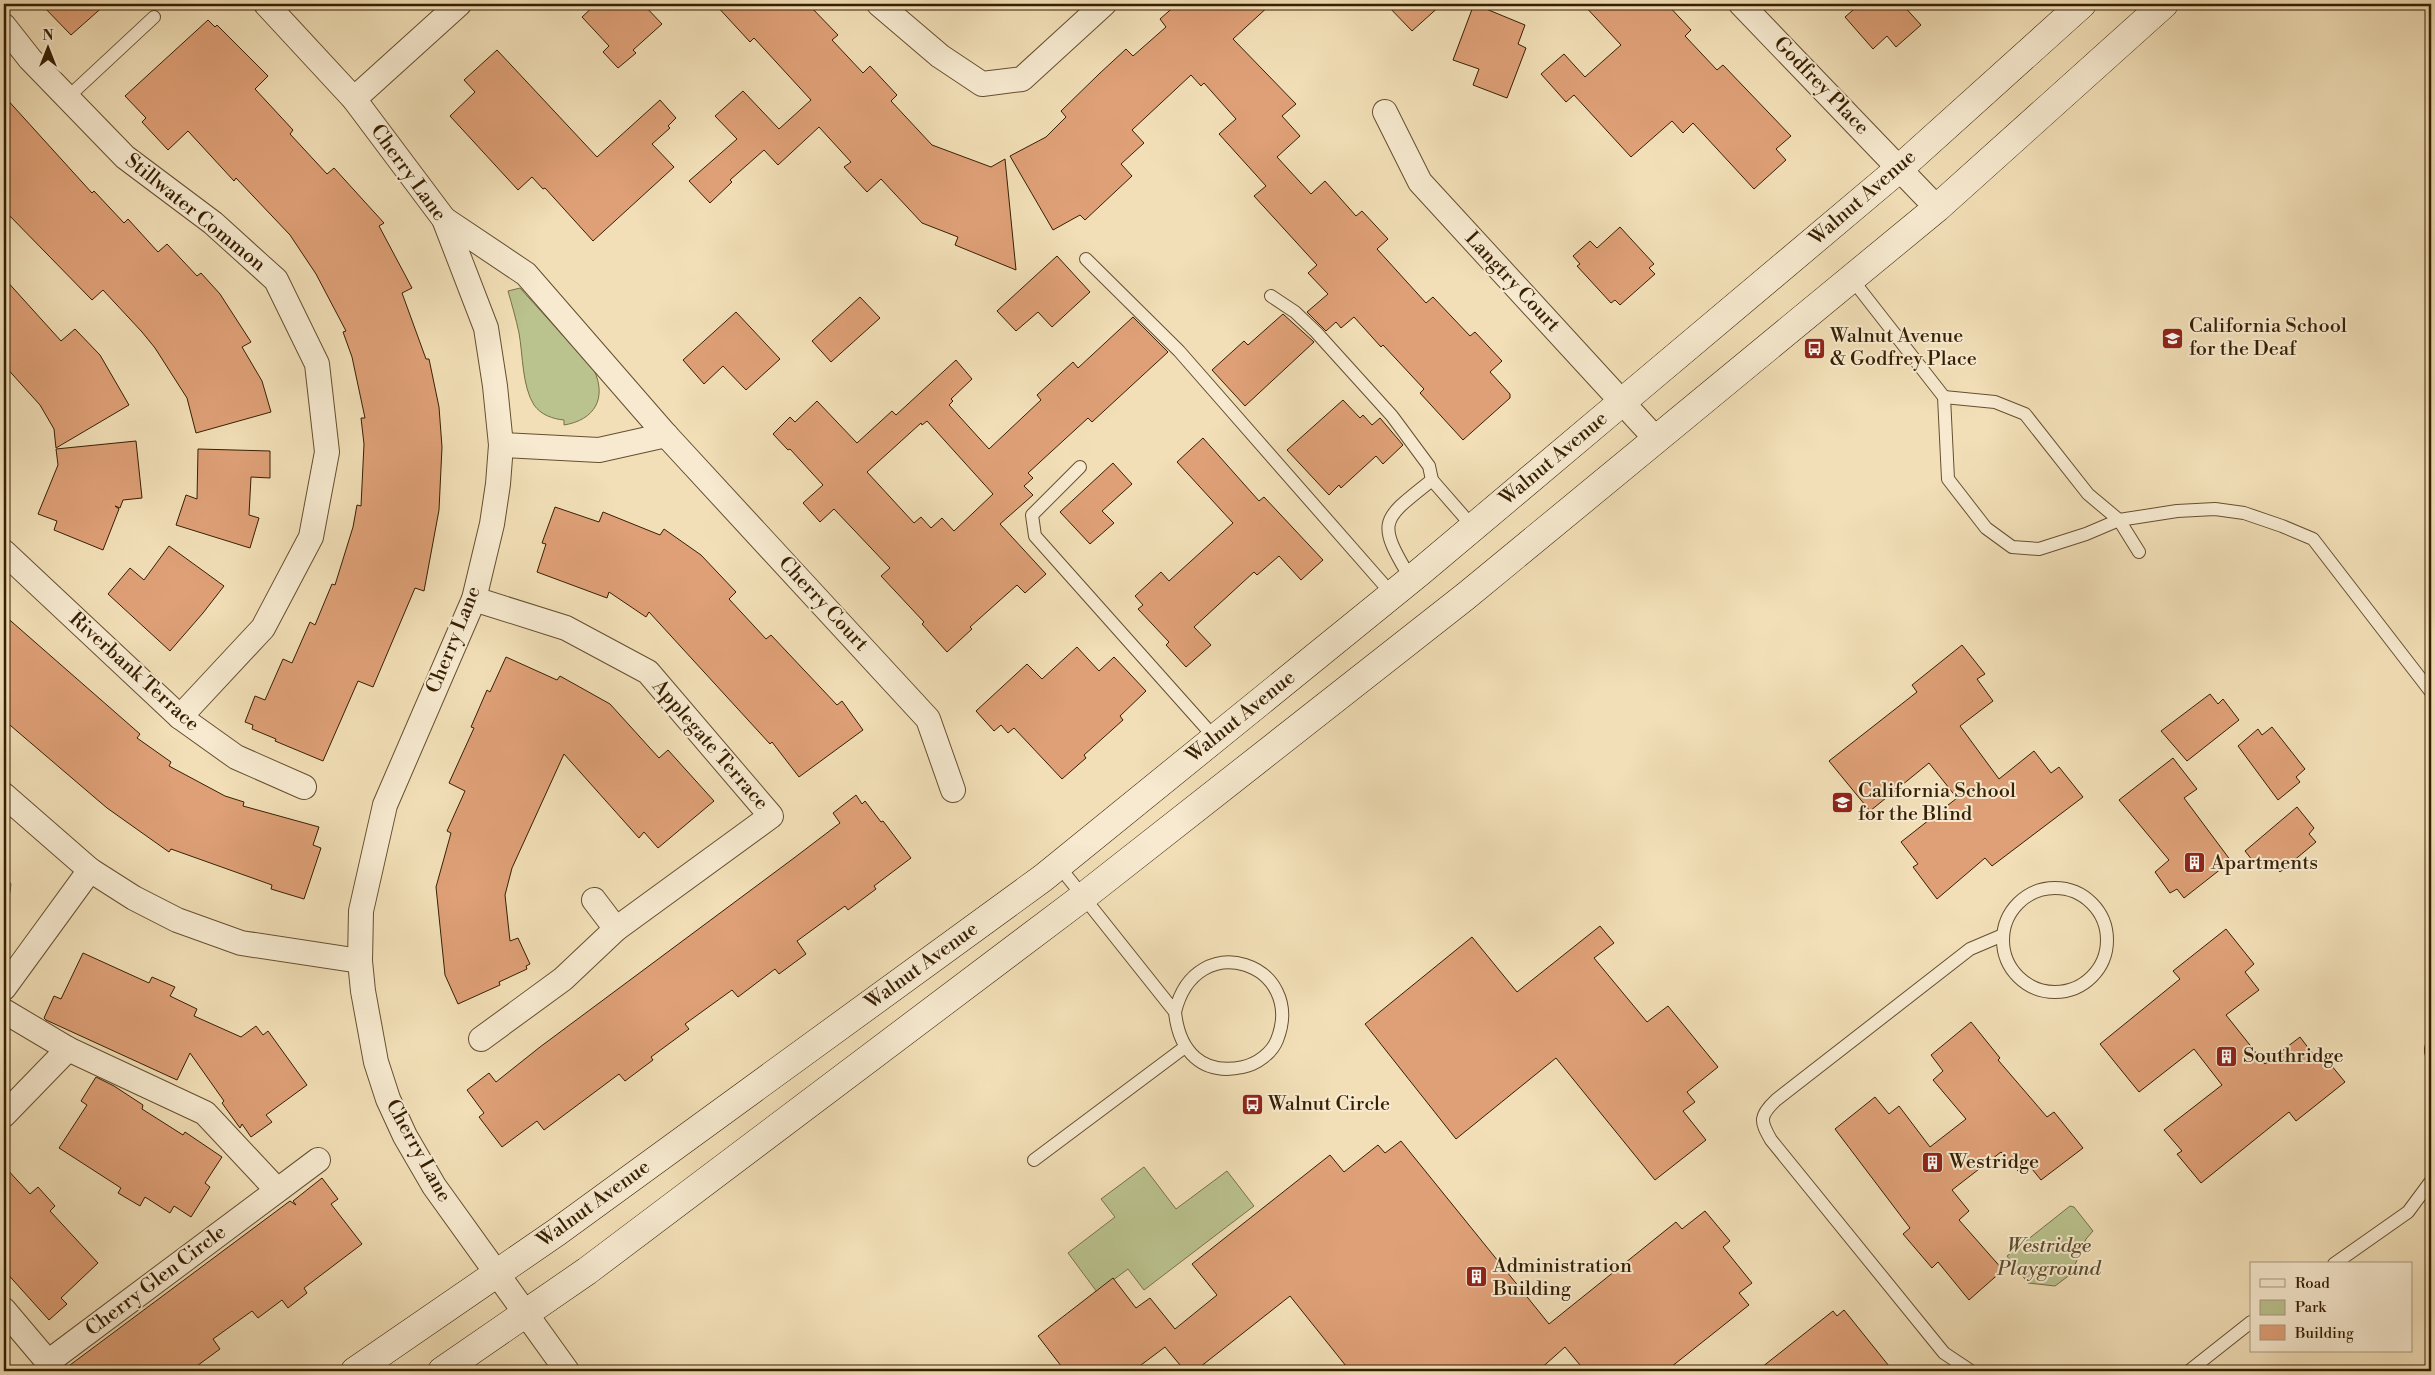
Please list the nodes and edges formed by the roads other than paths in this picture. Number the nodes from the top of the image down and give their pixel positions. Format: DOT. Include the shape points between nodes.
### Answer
graph roads {
  1 [pos="266,4"];
  2 [pos="459,4"];
  3 [pos="879,4"];
  4 [pos="1104,4"];
  5 [pos="1743,4"];
  6 [pos="2082,4"];
  7 [pos="2164,4"];
  8 [pos="154,17"];
  9 [pos="4,26"];
  10 [pos="67,98"];
  11 [pos="354,99"];
  12 [pos="1386,112"];
  13 [pos="1900,168"];
  14 [pos="1937,208"];
  15 [pos="444,219"];
  16 [pos="1086,259"];
  17 [pos="1851,278"];
  18 [pos="1271,296"];
  19 [pos="1944,397"];
  20 [pos="1622,402"];
  21 [pos="666,435"];
  22 [pos="1656,439"];
  23 [pos="501,445"];
  24 [pos="1080,467"];
  25 [pos="1432,480"];
  26 [pos="2120,520"];
  27 [pos="1473,527"];
  28 [pos="4,552"];
  29 [pos="2139,552"];
  30 [pos="1401,586"];
  31 [pos="474,599"];
  32 [pos="2431,692"];
  33 [pos="180,718"];
  34 [pos="1215,738"];
  35 [pos="304,787"];
  36 [pos="953,790"];
  37 [pos="4,795"];
  38 [pos="1058,865"];
  39 [pos="90,870"];
  40 [pos="1083,897"];
  41 [pos="594,900"];
  42 [pos="616,929"];
  43 [pos="2003,935"];
  44 [pos="360,961"];
  45 [pos="4,988"];
  46 [pos="4,1011"];
  47 [pos="1175,1012"];
  48 [pos="482,1038"];
  49 [pos="1185,1047"];
  50 [pos="2431,1048"];
  51 [pos="68,1049"];
  52 [pos="2431,1052"];
  53 [pos="4,1115"];
  54 [pos="318,1160"];
  55 [pos="1034,1160"];
  56 [pos="2431,1181"];
  57 [pos="277,1190"];
  58 [pos="2337,1262"];
  59 [pos="496,1275"];
  60 [pos="4,1310"];
  61 [pos="525,1314"];
  62 [pos="2250,1323"];
  63 [pos="355,1371"];
  64 [pos="442,1371"];
  65 [pos="567,1371"];
  66 [pos="1970,1371"];
  67 [pos="2190,1371"];
  1 -- 11 [label="street, Cherry Lane"];
  2 -- 11 [label="street"];
  3 -- 4 [label="street" via="940,56 982,84 1022,79"];
  5 -- 13 [label="street, Godfrey Place"];
  6 -- 13 [label="main road, Walnut Avenue"];
  7 -- 14 [label="main road, Walnut Avenue"];
  8 -- 10 [label="lane"];
  9 -- 10 [label="street, Stillwater Common"];
  10 -- 33 [label="street, Stillwater Common" via="125,157 213,223 276,280 317,364 326,452 311,537 263,628"];
  11 -- 15 [label="street, Cherry Lane"];
  12 -- 20 [label="street, Langtry Court" via="1420,182"];
  13 -- 14 [label="street, Godfrey Place"];
  13 -- 20 [label="main road, Walnut Avenue"];
  14 -- 17 [label="main road, Walnut Avenue"];
  15 -- 21 [label="street, Cherry Court" via="526,274"];
  15 -- 23 [label="street, Cherry Lane" via="486,328"];
  16 -- 30 [label="lane" via="1180,351"];
  17 -- 19 [label="lane"];
  17 -- 22 [label="main road, Walnut Avenue"];
  18 -- 25 [label="lane" via="1316,332 1392,416 1429,466"];
  19 -- 26 [label="lane" via="1995,402 2025,414 2088,494"];
  19 -- 26 [label="lane" via="1948,479 1986,528 2012,547 2039,549"];
  20 -- 22 [label="street, Langtry Court"];
  20 -- 27 [label="main road, Walnut Avenue"];
  21 -- 23 [label="street" via="599,450"];
  21 -- 36 [label="street, Cherry Court" via="928,719"];
  22 -- 40 [label="main road, Walnut Avenue" via="1466,596"];
  23 -- 31 [label="street, Cherry Lane" via="492,524"];
  24 -- 34 [label="lane" via="1032,516 1035,536"];
  25 -- 27 [label="lane"];
  25 -- 30 [label="lane" via="1394,511 1388,523"];
  26 -- 29 [label="lane"];
  26 -- 32 [label="lane" via="2178,511 2215,510 2244,513 2313,539"];
  27 -- 30 [label="main road, Walnut Avenue"];
  28 -- 33 [label="street, Riverbank Terrace"];
  30 -- 34 [label="main road, Walnut Avenue"];
  31 -- 42 [label="street, Applegate Terrace" via="566,628 648,672 771,816"];
  31 -- 44 [label="street, Cherry Lane" via="384,805 361,911"];
  33 -- 35 [label="street, Riverbank Terrace" via="236,757"];
  34 -- 38 [label="main road, Walnut Avenue"];
  37 -- 39 [label="street"];
  38 -- 40 [label="lane"];
  38 -- 59 [label="main road, Walnut Avenue"];
  39 -- 44 [label="street" via="177,920 241,943"];
  39 -- 45 [label="street"];
  40 -- 47 [label="lane"];
  40 -- 61 [label="main road, Walnut Avenue" via="587,1272"];
  41 -- 42 [label="street"];
  42 -- 48 [label="street, Applegate Terrace" via="563,978"];
  43 -- 43 [label="lane" via="2009,966 2020,979 2049,992 2066,992 2081,986 2103,962 2107,944 2106,926 2098,910 2085,897 2068,890 2050,888 2033,893 2018,903 2008,917"];
  43 -- 66 [label="lane" via="1970,950 1776,1100 1764,1111 1762,1124 1771,1140 1944,1353"];
  44 -- 59 [label="street, Cherry Lane" via="376,1062 388,1099 434,1186"];
  46 -- 51 [label="street"];
  47 -- 49 [label="lane" via="1177,1031"];
  47 -- 49 [label="lane" via="1179,995 1189,980 1202,969 1218,963 1236,962 1253,968 1268,978 1278,992 1283,1010 1276,1044 1249,1066 1231,1070 1214,1068 1198,1060"];
  49 -- 55 [label="lane"];
  50 -- 52 [label="lane"];
  51 -- 53 [label="street"];
  51 -- 57 [label="street" via="205,1113"];
  54 -- 57 [label="street, Cherry Glen Circle"];
  56 -- 58 [label="lane" via="2408,1212"];
  57 -- 60 [label="street, Cherry Glen Circle" via="48,1362"];
  59 -- 61 [label="street, Cherry Lane"];
  59 -- 63 [label="main road, Walnut Avenue"];
  61 -- 64 [label="main road, Walnut Avenue"];
  61 -- 65 [label="street, Cherry Lane"];
  62 -- 67 [label="lane"];
}
